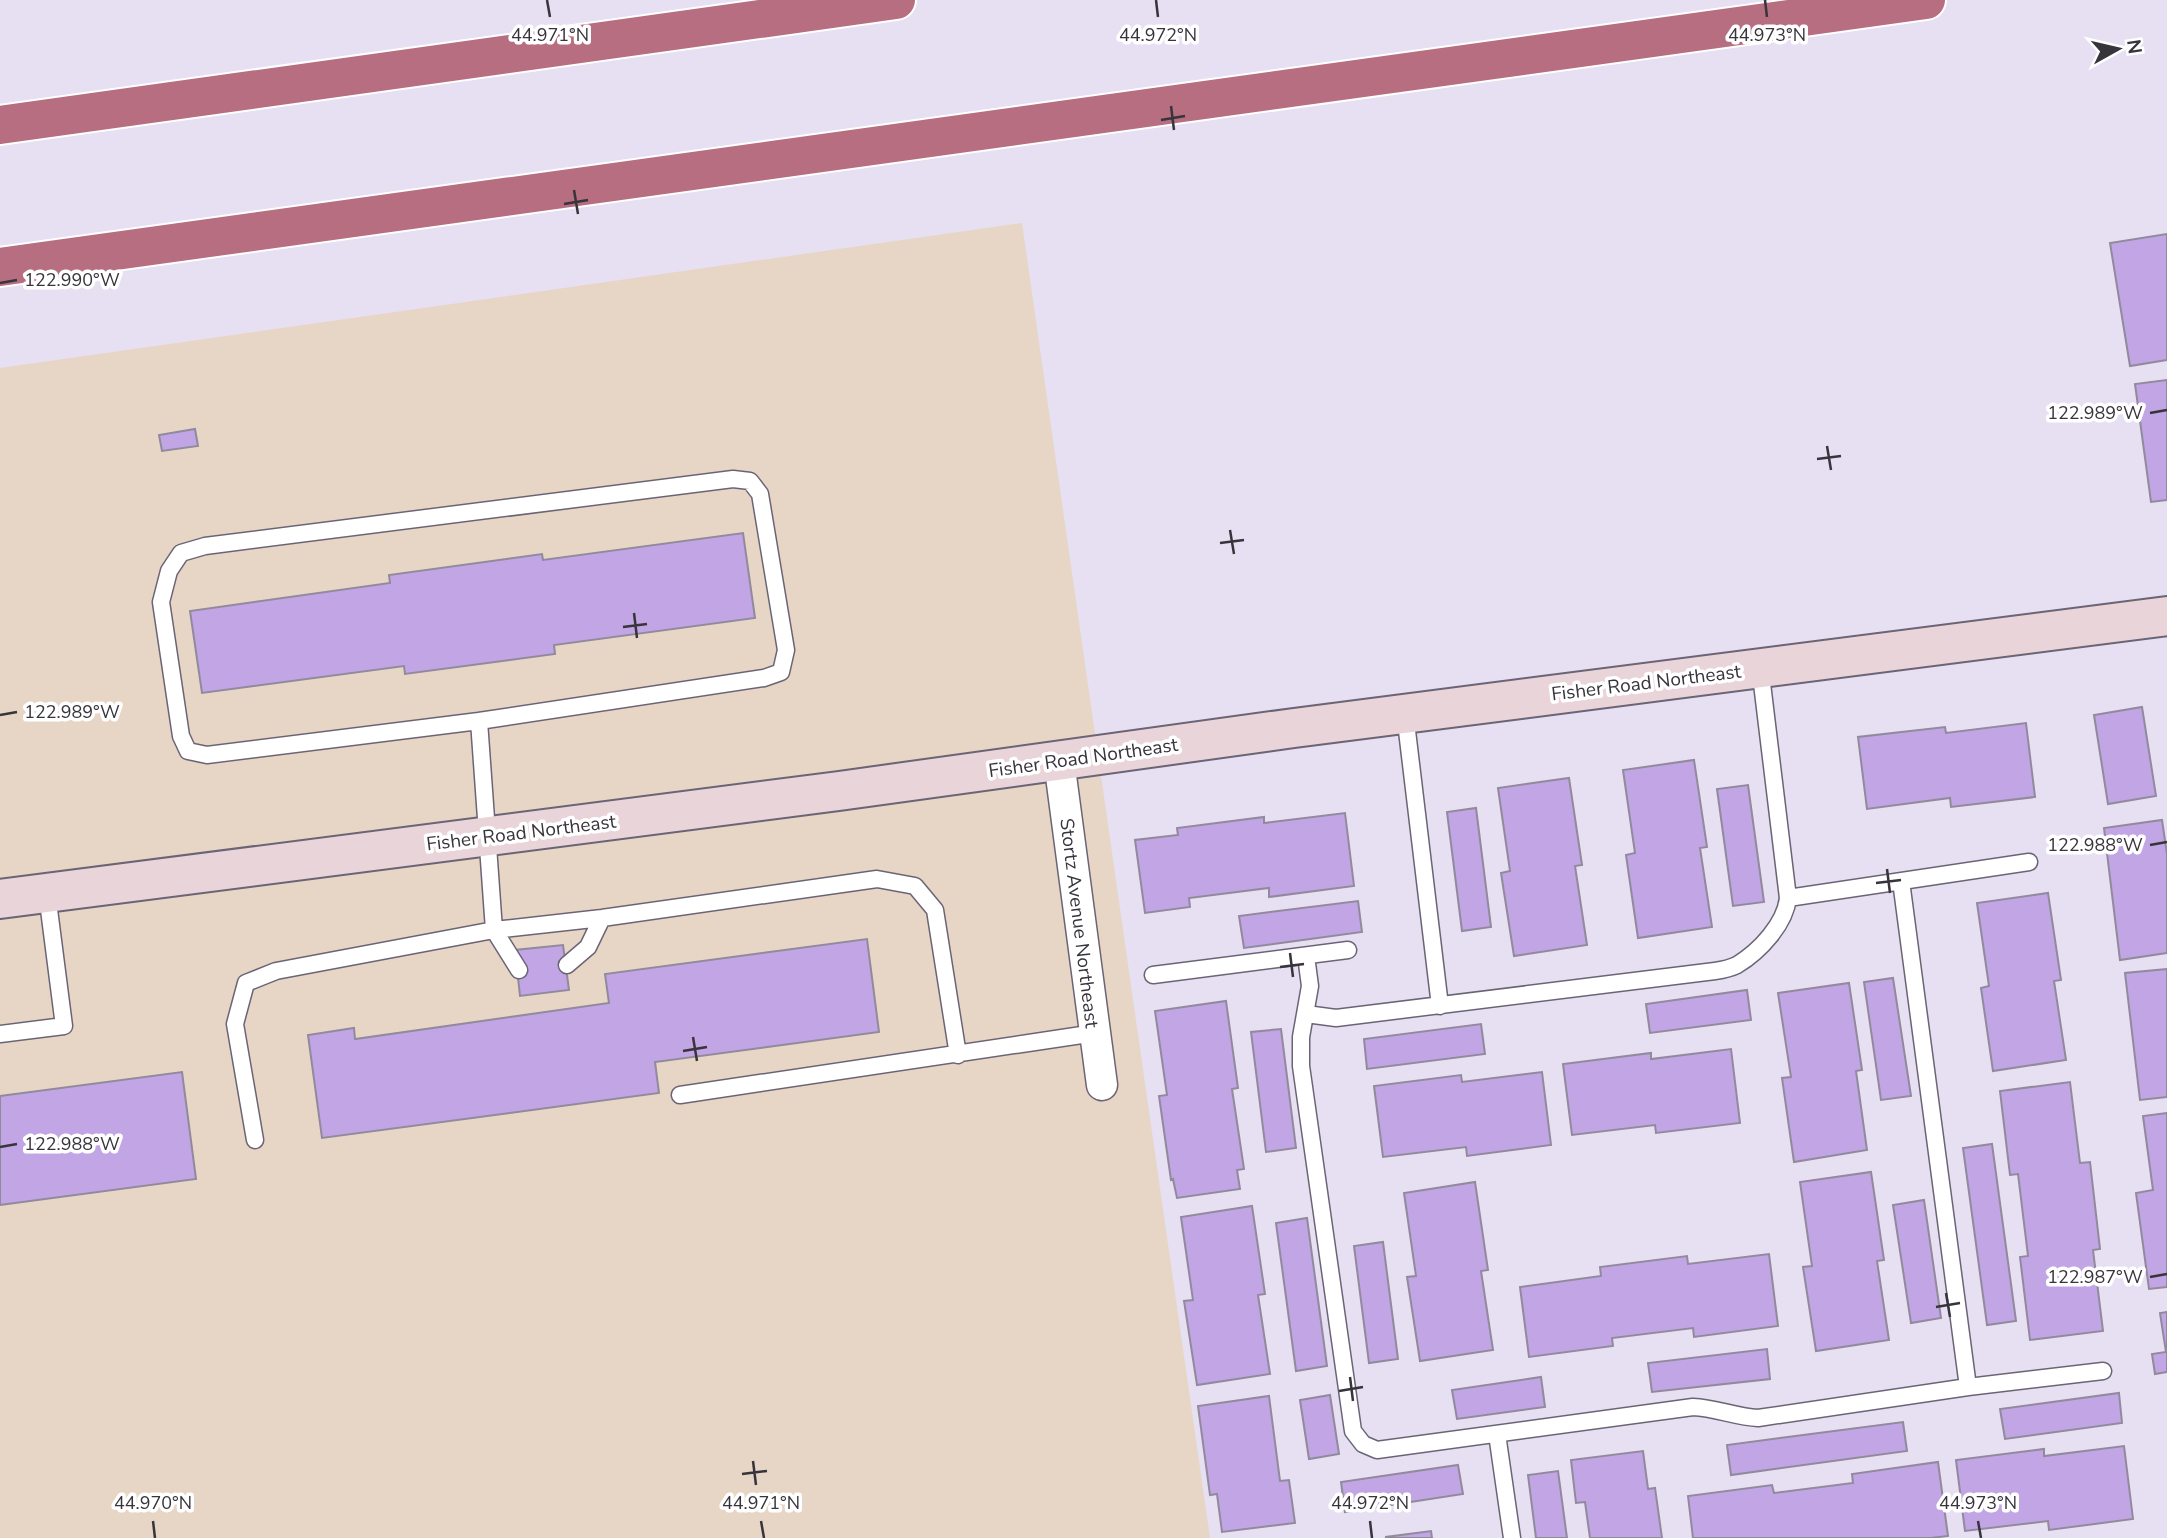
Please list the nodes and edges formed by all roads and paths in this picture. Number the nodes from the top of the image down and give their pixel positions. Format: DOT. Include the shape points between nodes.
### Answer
graph roads {
  1 [pos="896,0"];
  2 [pos="1926,0"];
  3 [pos="0,125"];
  4 [pos="0,267"];
  5 [pos="2167,616"];
  6 [pos="1760,667"];
  7 [pos="1405,714"];
  8 [pos="479,721"];
  9 [pos="1059,761"];
  10 [pos="485,837"];
  11 [pos="2029,862"];
  12 [pos="1901,881"];
  13 [pos="47,893"];
  14 [pos="1788,898"];
  15 [pos="0,899"];
  16 [pos="602,918"];
  17 [pos="494,930"];
  18 [pos="1348,950"];
  19 [pos="1306,956"];
  20 [pos="567,965"];
  21 [pos="519,970"];
  22 [pos="1153,975"];
  23 [pos="1440,1006"];
  24 [pos="1306,1014"];
  25 [pos="1095,1033"];
  26 [pos="0,1034"];
  27 [pos="958,1055"];
  28 [pos="1102,1085"];
  29 [pos="680,1095"];
  30 [pos="255,1140"];
  31 [pos="2103,1371"];
  32 [pos="1968,1387"];
  33 [pos="1497,1434"];
  34 [pos="1512,1538"];
  1 -- 3 [label="highway"];
  2 -- 4 [label="highway"];
  5 -- 6 [label="street, Fisher Road Northeast"];
  6 -- 7 [label="street, Fisher Road Northeast"];
  6 -- 14 [label="lane"];
  7 -- 9 [label="street, Fisher Road Northeast"];
  7 -- 23 [label="lane"];
  8 -- 8 [label="lane" via="764,678 781,671 786,650 760,494 750,481 733,479 205,546 181,553 169,571 161,602 181,736 188,751 207,755"];
  8 -- 10 [label="lane"];
  9 -- 10 [label="street, Fisher Road Northeast"];
  9 -- 25 [label="street, Stortz Avenue Northeast"];
  10 -- 13 [label="street, Fisher Road Northeast"];
  10 -- 17 [label="lane"];
  11 -- 12 [label="lane"];
  12 -- 14 [label="lane"];
  12 -- 32 [label="lane"];
  13 -- 15 [label="street, Fisher Road Northeast"];
  13 -- 26 [label="lane" via="64,1026"];
  14 -- 23 [label="lane" via="1779,922 1758,948 1735,966"];
  16 -- 17 [label="lane"];
  16 -- 20 [label="lane" via="588,947"];
  16 -- 27 [label="lane" via="877,879 915,886 935,910"];
  17 -- 21 [label="lane"];
  17 -- 30 [label="lane" via="276,971 246,983 235,1024"];
  18 -- 19 [label="lane"];
  19 -- 22 [label="lane"];
  19 -- 24 [label="lane" via="1310,986"];
  23 -- 24 [label="lane" via="1336,1018"];
  24 -- 33 [label="lane" via="1301,1066 1353,1432 1363,1444 1377,1450"];
  25 -- 27 [label="lane"];
  25 -- 28 [label="street, Stortz Avenue Northeast"];
  27 -- 29 [label="lane"];
  31 -- 32 [label="lane"];
  32 -- 33 [label="lane" via="1758,1418 1693,1407"];
  33 -- 34 [label="lane"];
}
